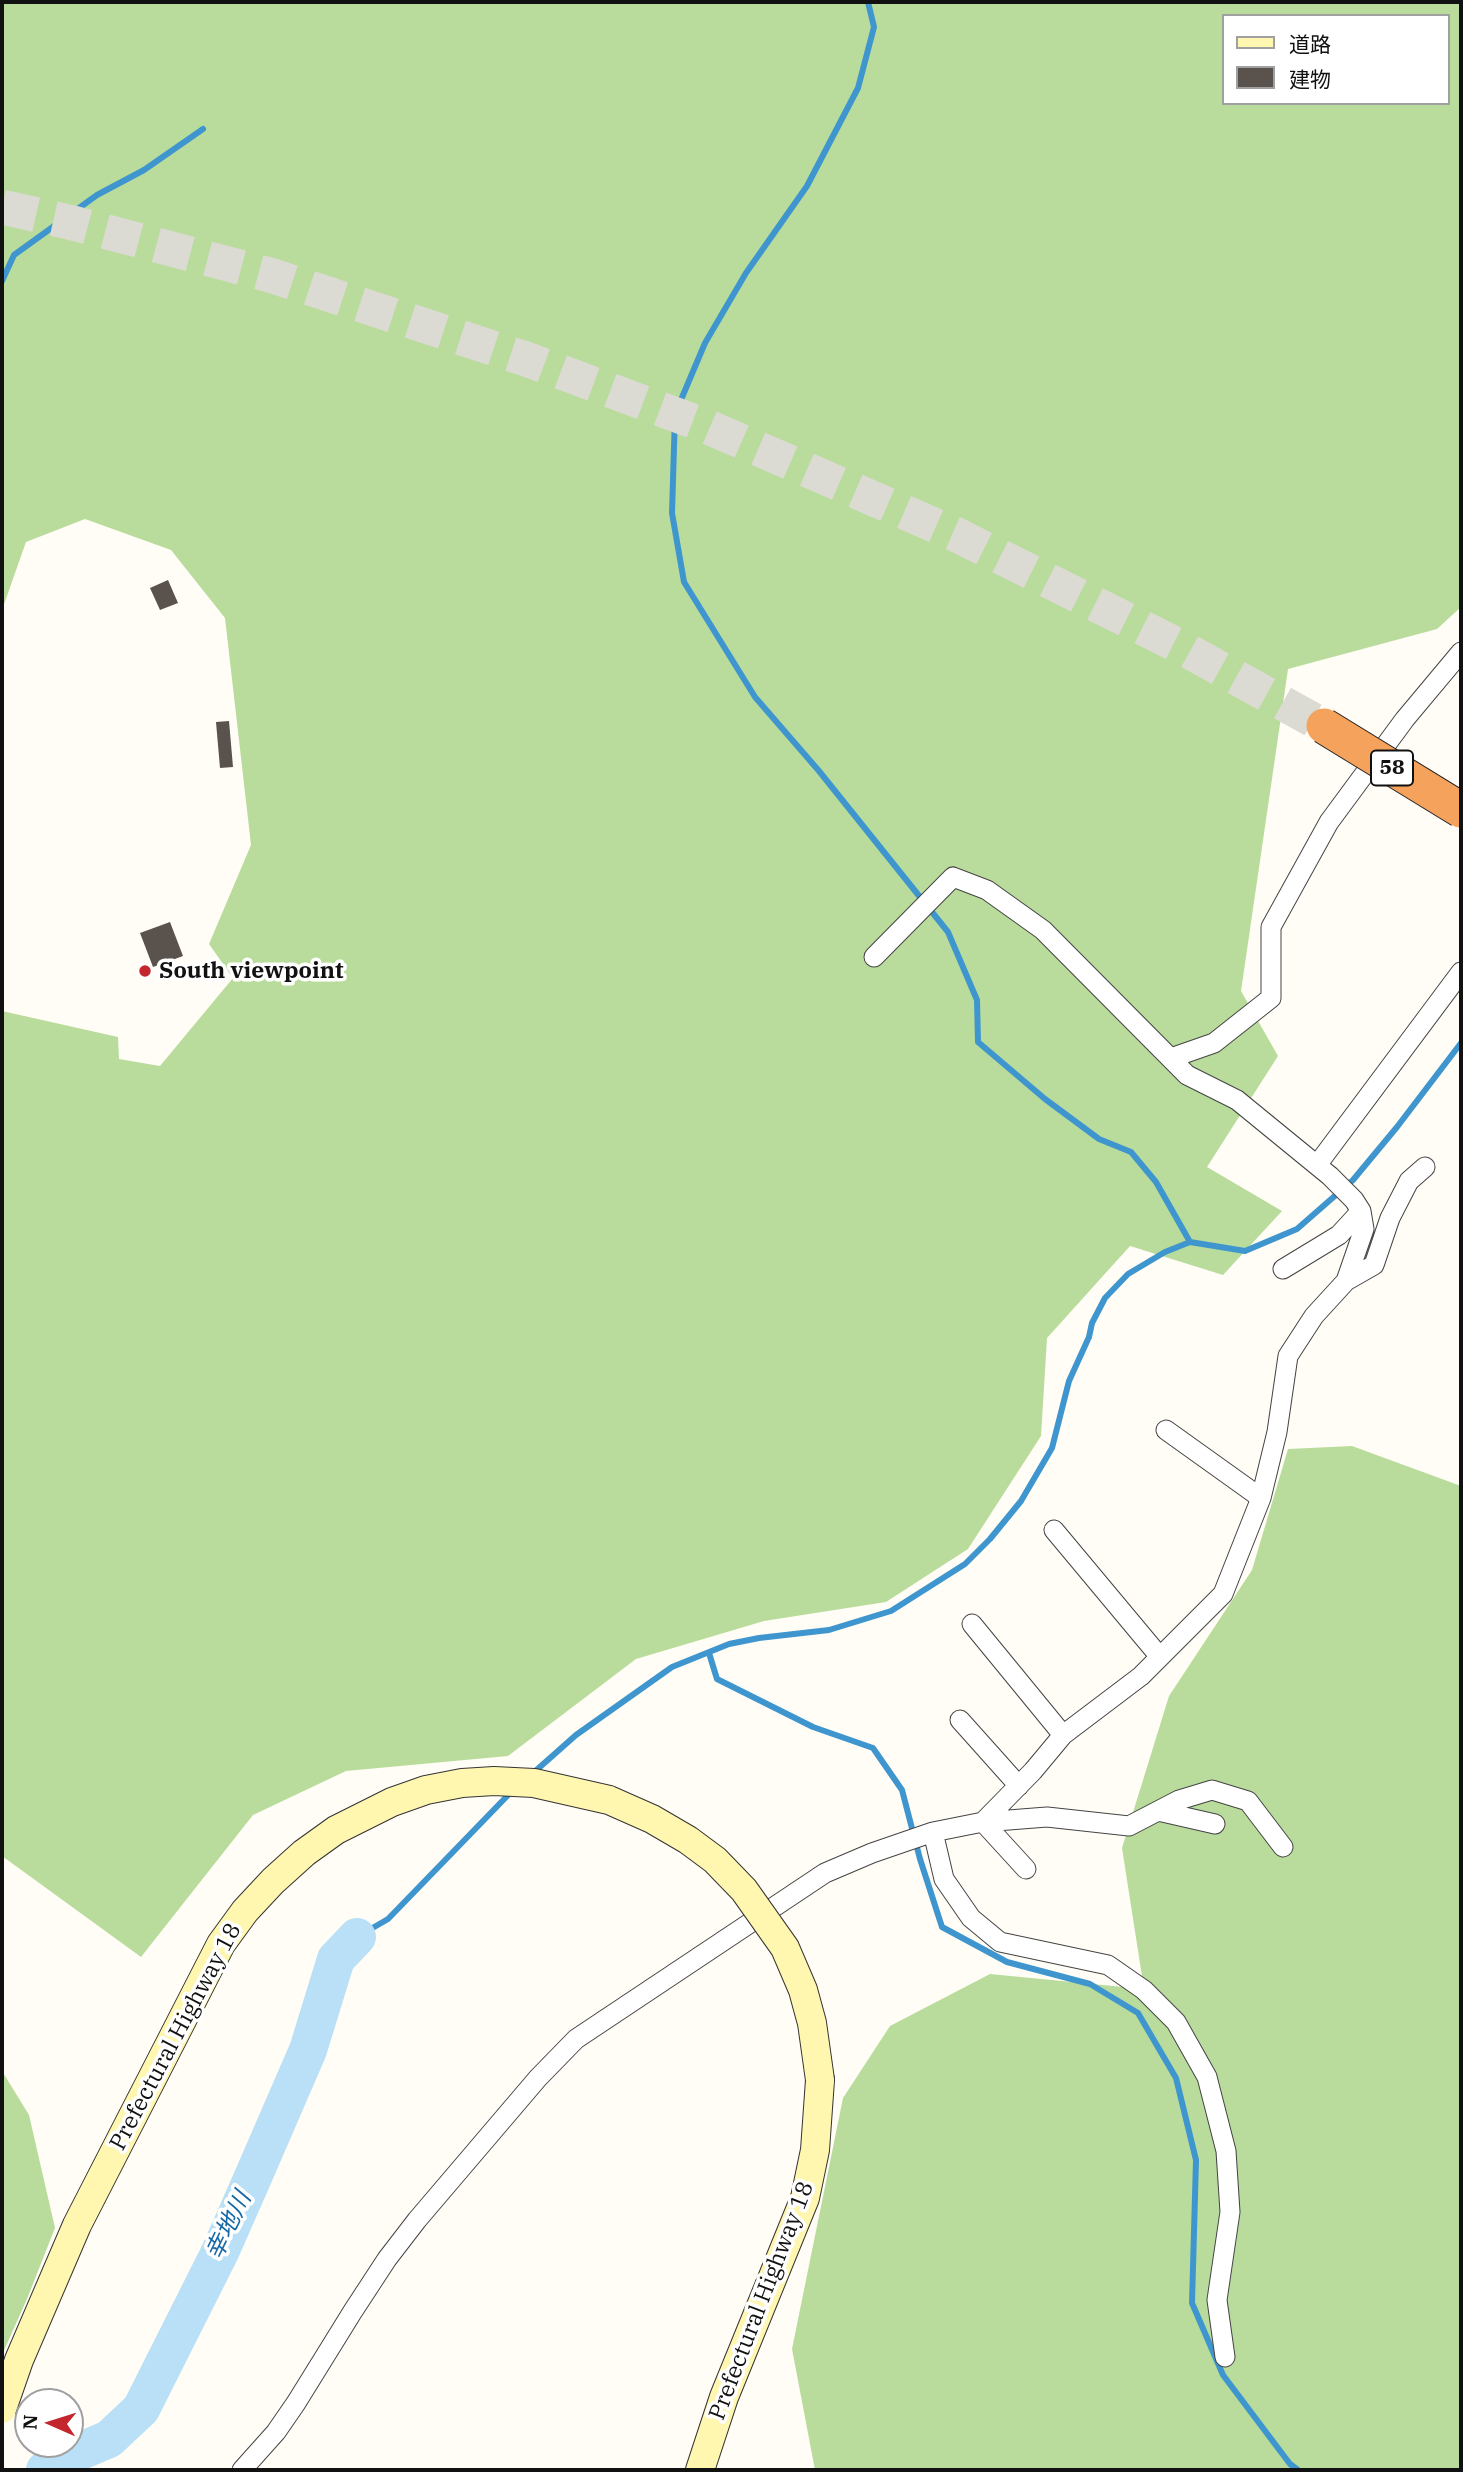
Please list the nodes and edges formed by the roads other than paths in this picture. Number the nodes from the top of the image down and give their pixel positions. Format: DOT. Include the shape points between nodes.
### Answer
graph roads {
  1 [pos="1461,652"];
  2 [pos="1324,726"];
  3 [pos="1461,810"];
  4 [pos="874,957"];
  5 [pos="1461,972"];
  6 [pos="1171,1058"];
  7 [pos="1425,1167"];
  8 [pos="1324,1171"];
  9 [pos="1358,1206"];
  10 [pos="1283,1269"];
  11 [pos="1346,1281"];
  12 [pos="1166,1430"];
  13 [pos="1261,1498"];
  14 [pos="1054,1531"];
  15 [pos="972,1623"];
  16 [pos="1160,1657"];
  17 [pos="960,1720"];
  18 [pos="1063,1735"];
  19 [pos="1019,1786"];
  20 [pos="1158,1811"];
  21 [pos="983,1822"];
  22 [pos="1215,1824"];
  23 [pos="930,1833"];
  24 [pos="1283,1847"];
  25 [pos="1026,1869"];
  26 [pos="1225,2357"];
  27 [pos="2,2409"];
  28 [pos="242,2470"];
  29 [pos="700,2470"];
  1 -- 6 [label="street" via="1405,719 1322,833 1271,927 1271,998 1214,1042"];
  2 -- 3 [label="highway, 58, bridge"];
  4 -- 6 [label="street" via="953,877 987,890 1043,930"];
  5 -- 8 [label="street"];
  6 -- 8 [label="street" via="1187,1074 1237,1100"];
  7 -- 11 [label="street" via="1409,1181 1374,1265"];
  8 -- 9 [label="street"];
  9 -- 10 [label="street" via="1339,1235"];
  9 -- 11 [label="street" via="1364,1229"];
  11 -- 13 [label="street" via="1314,1316 1289,1356"];
  12 -- 13 [label="street"];
  13 -- 16 [label="street" via="1223,1594"];
  14 -- 16 [label="street"];
  15 -- 18 [label="street"];
  16 -- 18 [label="street"];
  17 -- 19 [label="street"];
  18 -- 19 [label="street"];
  19 -- 21 [label="street"];
  20 -- 21 [label="street" via="1129,1826 1047,1817"];
  20 -- 22 [label="street"];
  20 -- 24 [label="street" via="1212,1790 1248,1801"];
  21 -- 23 [label="street"];
  21 -- 25 [label="street"];
  23 -- 26 [label="street" via="944,1879 971,1919 1000,1942 1108,1965 1144,1990 1177,2022 1207,2077 1226,2151 1230,2212 1217,2300"];
  23 -- 28 [label="street" via="825,1873 576,2039 417,2220 276,2432"];
  27 -- 29 [label="main road, Prefectural Highway 18, bridge" via="77,2225 221,1944 245,1911 304,1853 336,1830 392,1802 462,1783 534,1783 609,1800 652,1818 715,1860 744,1890 785,1948 809,2012 820,2080 815,2150 805,2198 724,2397"];
}
